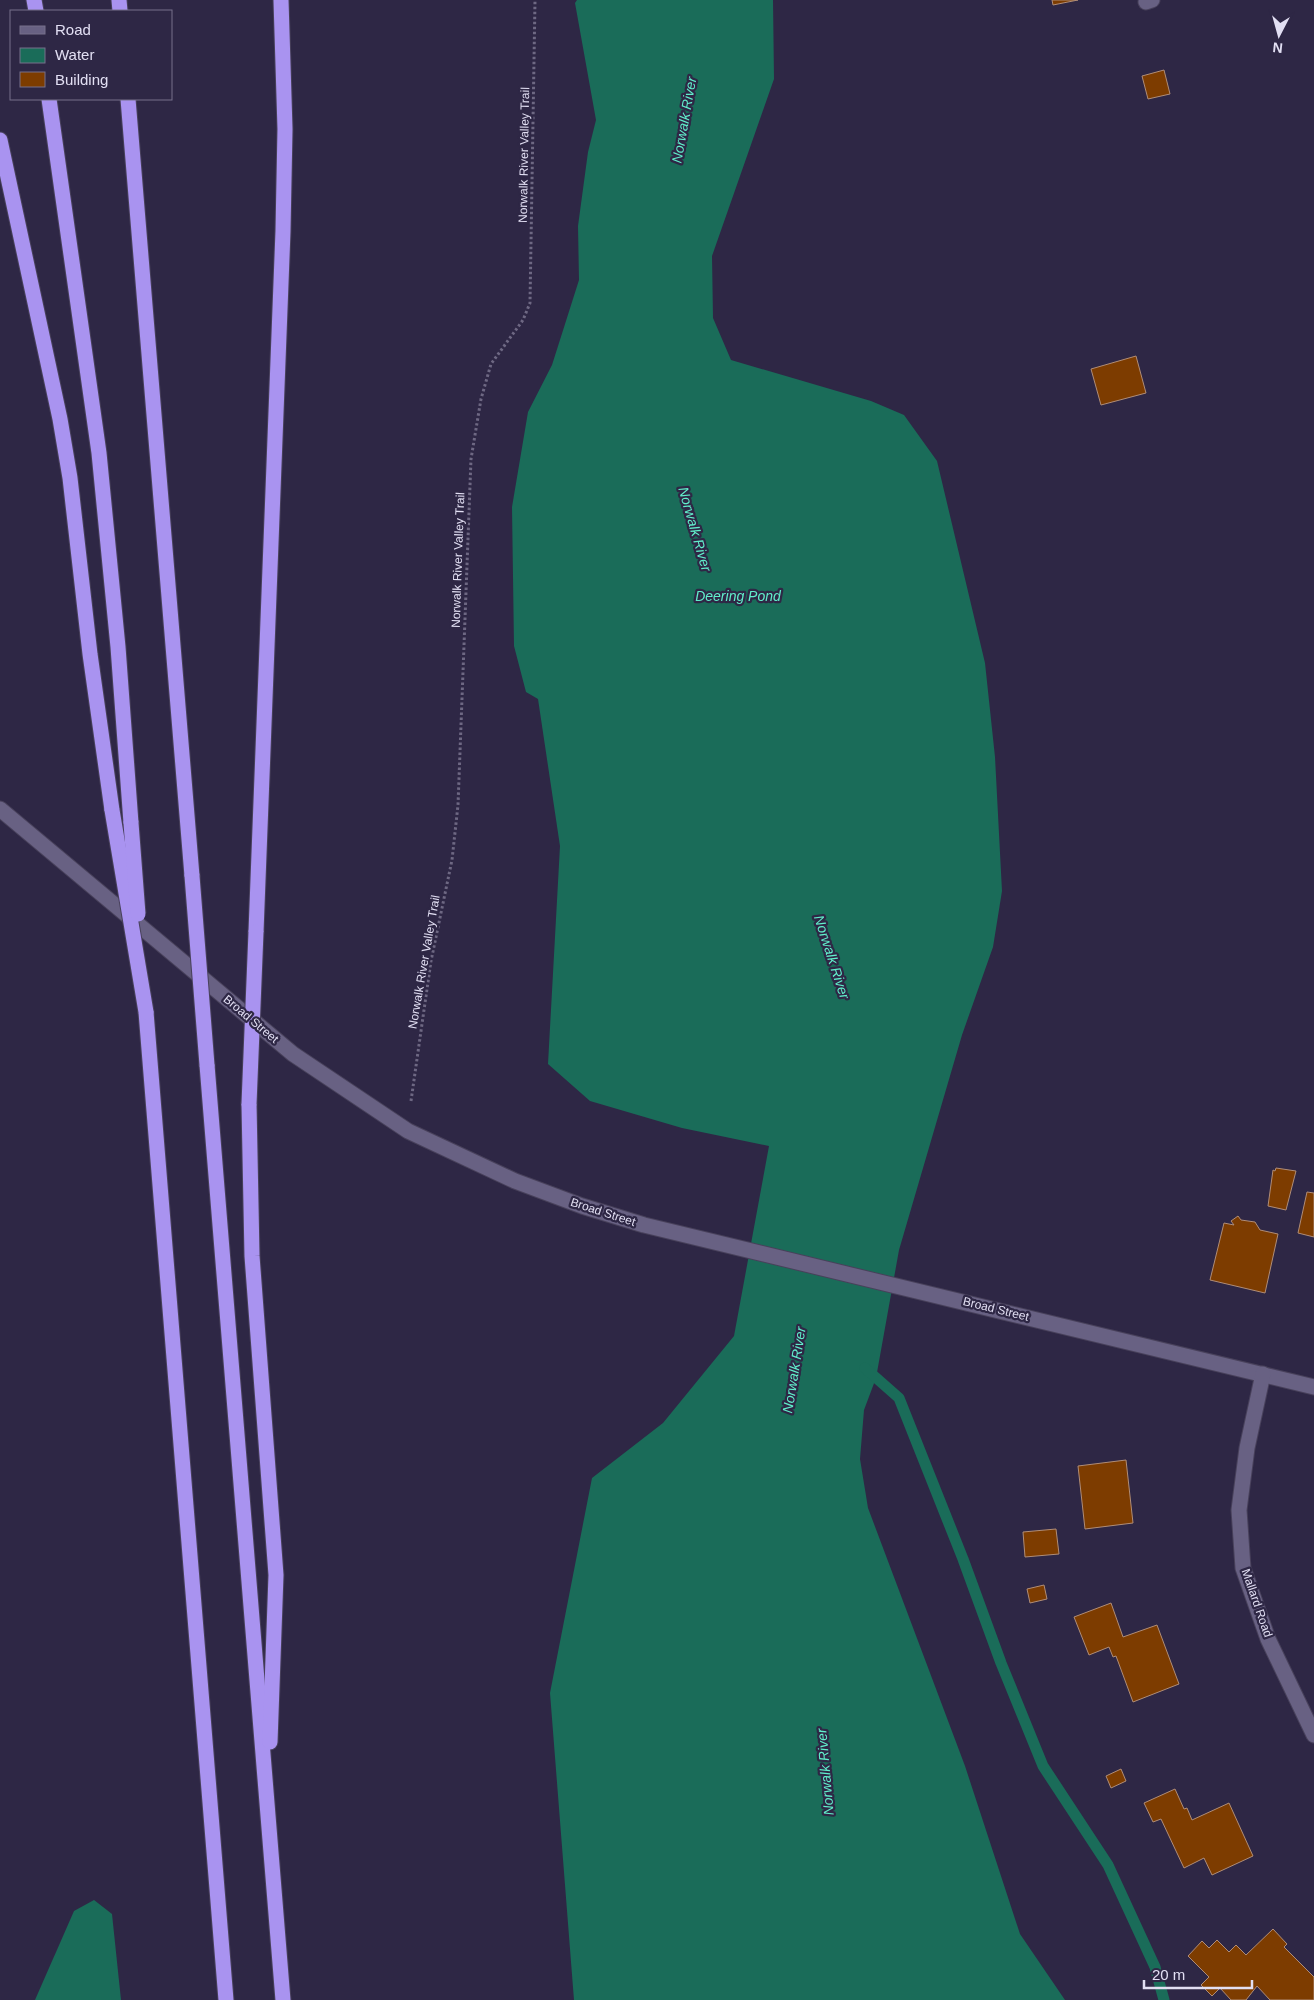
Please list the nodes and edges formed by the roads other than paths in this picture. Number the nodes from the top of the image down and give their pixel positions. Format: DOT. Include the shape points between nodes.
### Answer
graph roads {
  1 [pos="281,0"];
  2 [pos="49,100"];
  3 [pos="128,100"];
  4 [pos="0,140"];
  5 [pos="0,809"];
  6 [pos="146,1012"];
  7 [pos="1262,1374"];
  8 [pos="1314,1387"];
  9 [pos="1314,1735"];
  10 [pos="268,1814"];
  11 [pos="226,2000"];
  12 [pos="283,2000"];
  1 -- 10 [label="highway, bridge" via="284,231 249,1104 252,1256 276,1575"];
  2 -- 6 [label="highway, bridge" via="98,453 118,647"];
  3 -- 10 [label="highway, bridge"];
  4 -- 6 [label="highway, bridge" via="60,419 112,810"];
  5 -- 7 [label="street, Broad Street" via="293,1054 408,1131 515,1181 644,1225"];
  6 -- 11 [label="highway"];
  7 -- 8 [label="street, Broad Street"];
  7 -- 9 [label="street, Mallard Road" via="1239,1510 1243,1568 1268,1639"];
  10 -- 12 [label="highway"];
}
